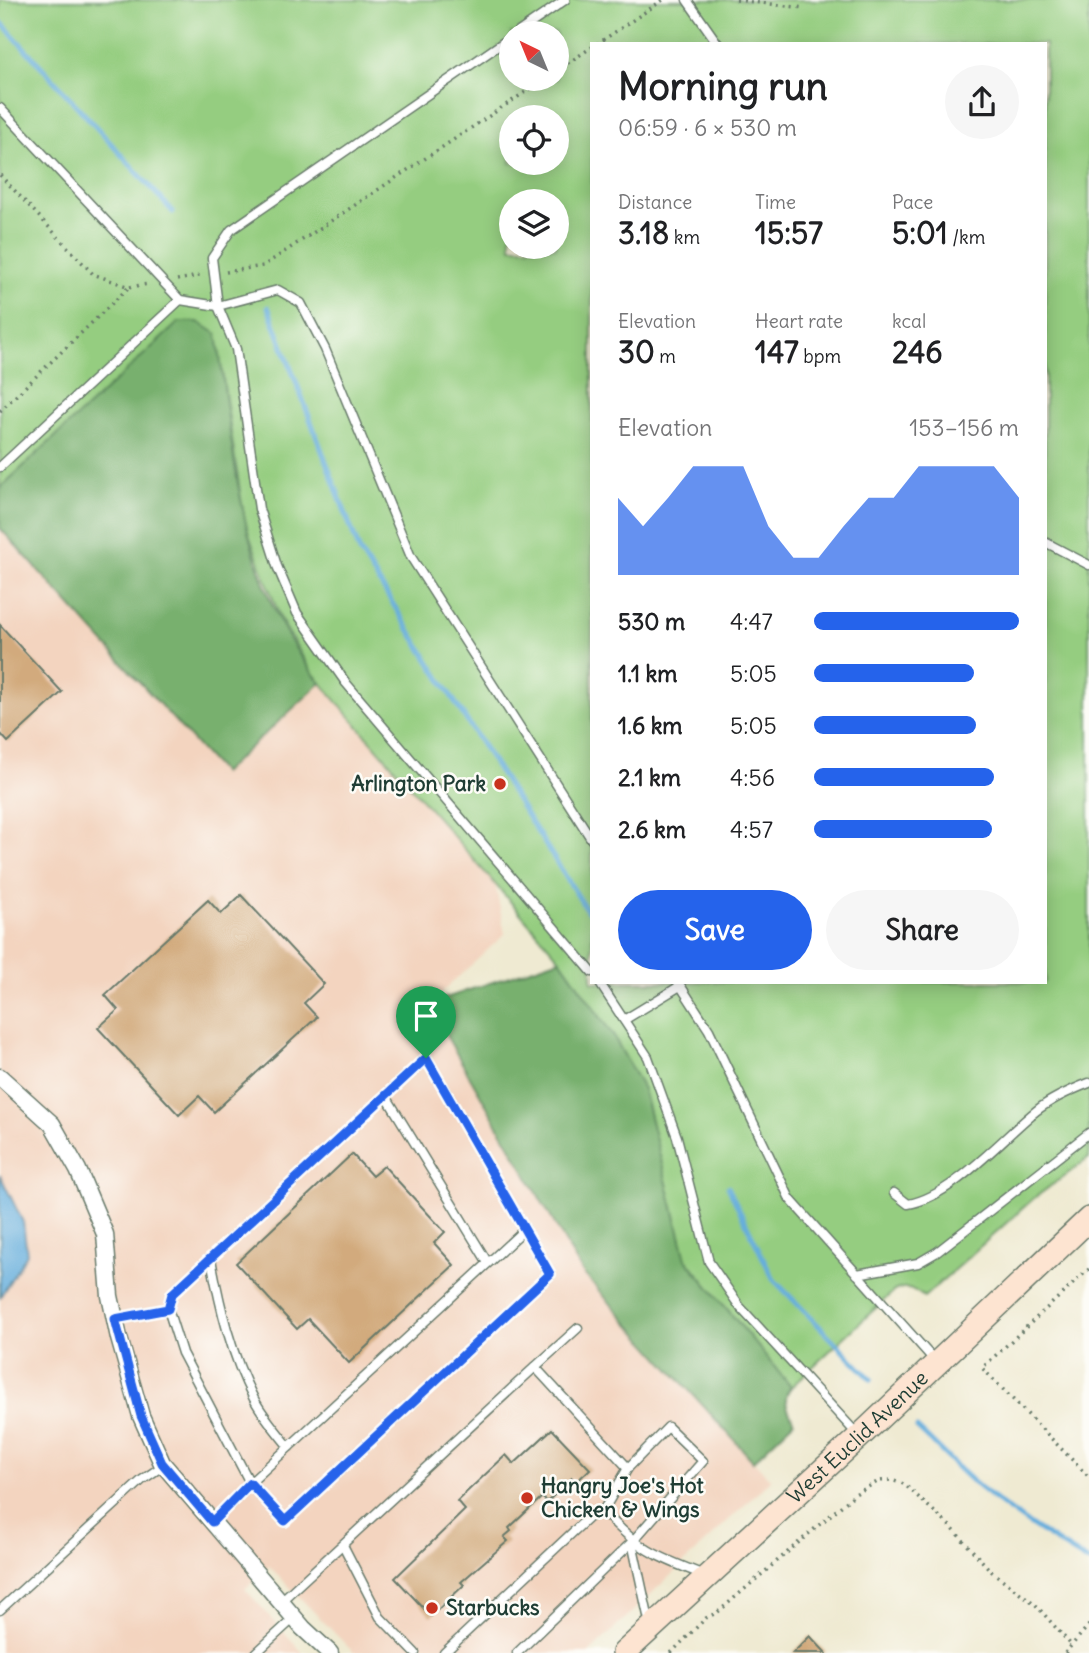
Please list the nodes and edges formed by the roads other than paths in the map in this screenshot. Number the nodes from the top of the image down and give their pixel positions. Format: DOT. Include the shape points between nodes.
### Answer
graph roads {
  1 [pos="565,0"];
  2 [pos="687,0"];
  3 [pos="534,21"];
  4 [pos="717,42"];
  5 [pos="499,45"];
  6 [pos="0,108"];
  7 [pos="180,300"];
  8 [pos="218,306"];
  9 [pos="0,467"];
  10 [pos="1047,543"];
  11 [pos="1089,565"];
  12 [pos="590,837"];
  13 [pos="590,970"];
  14 [pos="600,984"];
  15 [pos="679,984"];
  16 [pos="624,1020"];
  17 [pos="0,1077"];
  18 [pos="1089,1083"];
  19 [pos="386,1096"];
  20 [pos="1089,1133"];
  21 [pos="894,1194"];
  22 [pos="1089,1219"];
  23 [pos="524,1229"];
  24 [pos="211,1259"];
  25 [pos="488,1263"];
  26 [pos="857,1274"];
  27 [pos="168,1309"];
  28 [pos="115,1319"];
  29 [pos="578,1328"];
  30 [pos="937,1363"];
  31 [pos="535,1367"];
  32 [pos="860,1436"];
  33 [pos="289,1447"];
  34 [pos="164,1465"];
  35 [pos="628,1468"];
  36 [pos="250,1483"];
  37 [pos="603,1511"];
  38 [pos="212,1522"];
  39 [pos="632,1542"];
  40 [pos="343,1545"];
  41 [pos="707,1576"];
  42 [pos="281,1602"];
  43 [pos="0,1610"];
  44 [pos="294,1618"];
  45 [pos="650,1628"];
  46 [pos="256,1653"];
  47 [pos="330,1653"];
  48 [pos="415,1653"];
  49 [pos="444,1653"];
  50 [pos="517,1653"];
  51 [pos="624,1653"];
  1 -- 3 [label="lane"];
  2 -- 4 [label="lane"];
  5 -- 8 [label="lane" via="231,230 212,258"];
  6 -- 7 [label="lane"];
  7 -- 8 [label="lane"];
  7 -- 9 [label="lane"];
  8 -- 12 [label="lane" via="278,290 300,303 325,349 411,557"];
  8 -- 13 [label="lane" via="236,349 259,509 297,613 346,682"];
  10 -- 11 [label="lane"];
  14 -- 16 [label="lane"];
  15 -- 16 [label="lane"];
  15 -- 26 [label="lane" via="709,1030 790,1199"];
  16 -- 32 [label="lane" via="648,1057 677,1138 709,1262 740,1307"];
  17 -- 28 [label="street" via="52,1125 78,1170 104,1234"];
  18 -- 21 [label="lane" via="1039,1109 924,1201 908,1204"];
  19 -- 23 [label="lane" via="426,1058"];
  19 -- 24 [label="lane"];
  19 -- 25 [label="lane"];
  20 -- 26 [label="lane" via="937,1252 918,1263"];
  22 -- 30 [label="main road, West Euclid Avenue"];
  23 -- 25 [label="lane"];
  23 -- 36 [label="lane" via="550,1274 285,1521"];
  24 -- 27 [label="lane" via="172,1294"];
  24 -- 33 [label="lane" via="221,1314 239,1364 255,1401"];
  25 -- 33 [label="lane"];
  26 -- 30 [label="lane"];
  27 -- 28 [label="lane"];
  27 -- 36 [label="lane" via="181,1353"];
  28 -- 34 [label="street" via="141,1416"];
  29 -- 31 [label="lane"];
  30 -- 32 [label="main road, West Euclid Avenue"];
  31 -- 35 [label="lane"];
  31 -- 40 [label="lane"];
  32 -- 41 [label="main road, West Euclid Avenue"];
  33 -- 36 [label="lane"];
  34 -- 38 [label="street"];
  34 -- 43 [label="lane"];
  35 -- 37 [label="lane"];
  35 -- 39 [label="lane" via="668,1427 703,1461"];
  36 -- 38 [label="lane"];
  37 -- 39 [label="lane"];
  37 -- 49 [label="lane" via="589,1517"];
  38 -- 42 [label="street"];
  39 -- 41 [label="lane"];
  39 -- 45 [label="lane"];
  39 -- 50 [label="lane"];
  40 -- 42 [label="lane"];
  40 -- 48 [label="lane" via="380,1617"];
  41 -- 45 [label="main road, West Euclid Avenue"];
  42 -- 44 [label="street"];
  44 -- 46 [label="lane"];
  44 -- 47 [label="street"];
  45 -- 51 [label="main road, West Euclid Avenue"];
}
